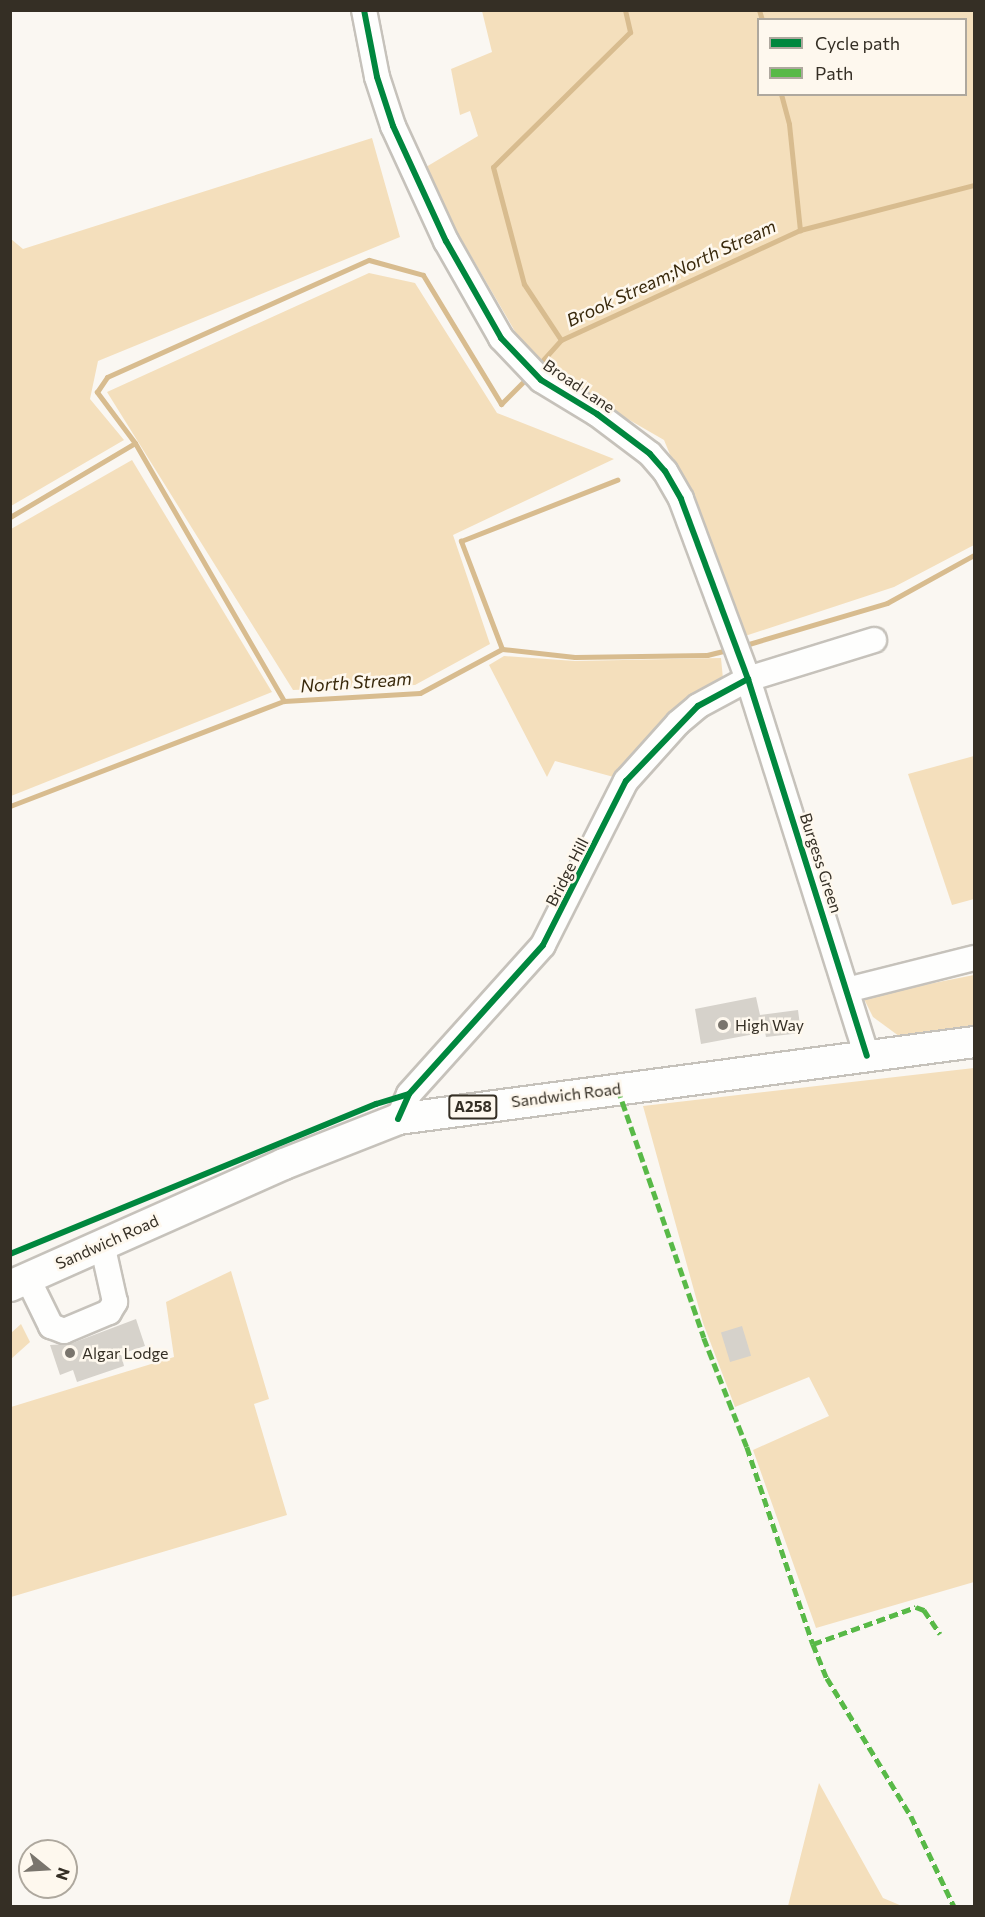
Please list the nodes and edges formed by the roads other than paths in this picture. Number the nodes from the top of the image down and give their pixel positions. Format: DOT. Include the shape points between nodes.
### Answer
graph roads {
  1 [pos="364,10"];
  2 [pos="874,640"];
  3 [pos="740,658"];
  4 [pos="975,958"];
  5 [pos="847,990"];
  6 [pos="975,1042"];
  7 [pos="867,1056"];
  8 [pos="398,1119"];
  9 [pos="102,1244"];
  10 [pos="19,1282"];
  1 -- 3 [label="street, Broad Lane" via="377,76 393,126 478,300 501,338 541,380 626,434 665,471 694,533"];
  2 -- 3 [label="street, Bridge Hill"];
  3 -- 5 [label="street, Burgess Green"];
  3 -- 8 [label="street, Bridge Hill" via="626,781 543,945 409,1095"];
  4 -- 5 [label="street"];
  5 -- 7 [label="street, Burgess Green"];
  6 -- 7 [label="main road, Sandwich Road / A258"];
  7 -- 8 [label="main road, Sandwich Road / A258"];
  8 -- 9 [label="main road, Sandwich Road / A258"];
  9 -- 10 [label="main road, Sandwich Road / A258"];
  9 -- 10 [label="street" via="115,1302 109,1312 64,1331 51,1326"];
}
